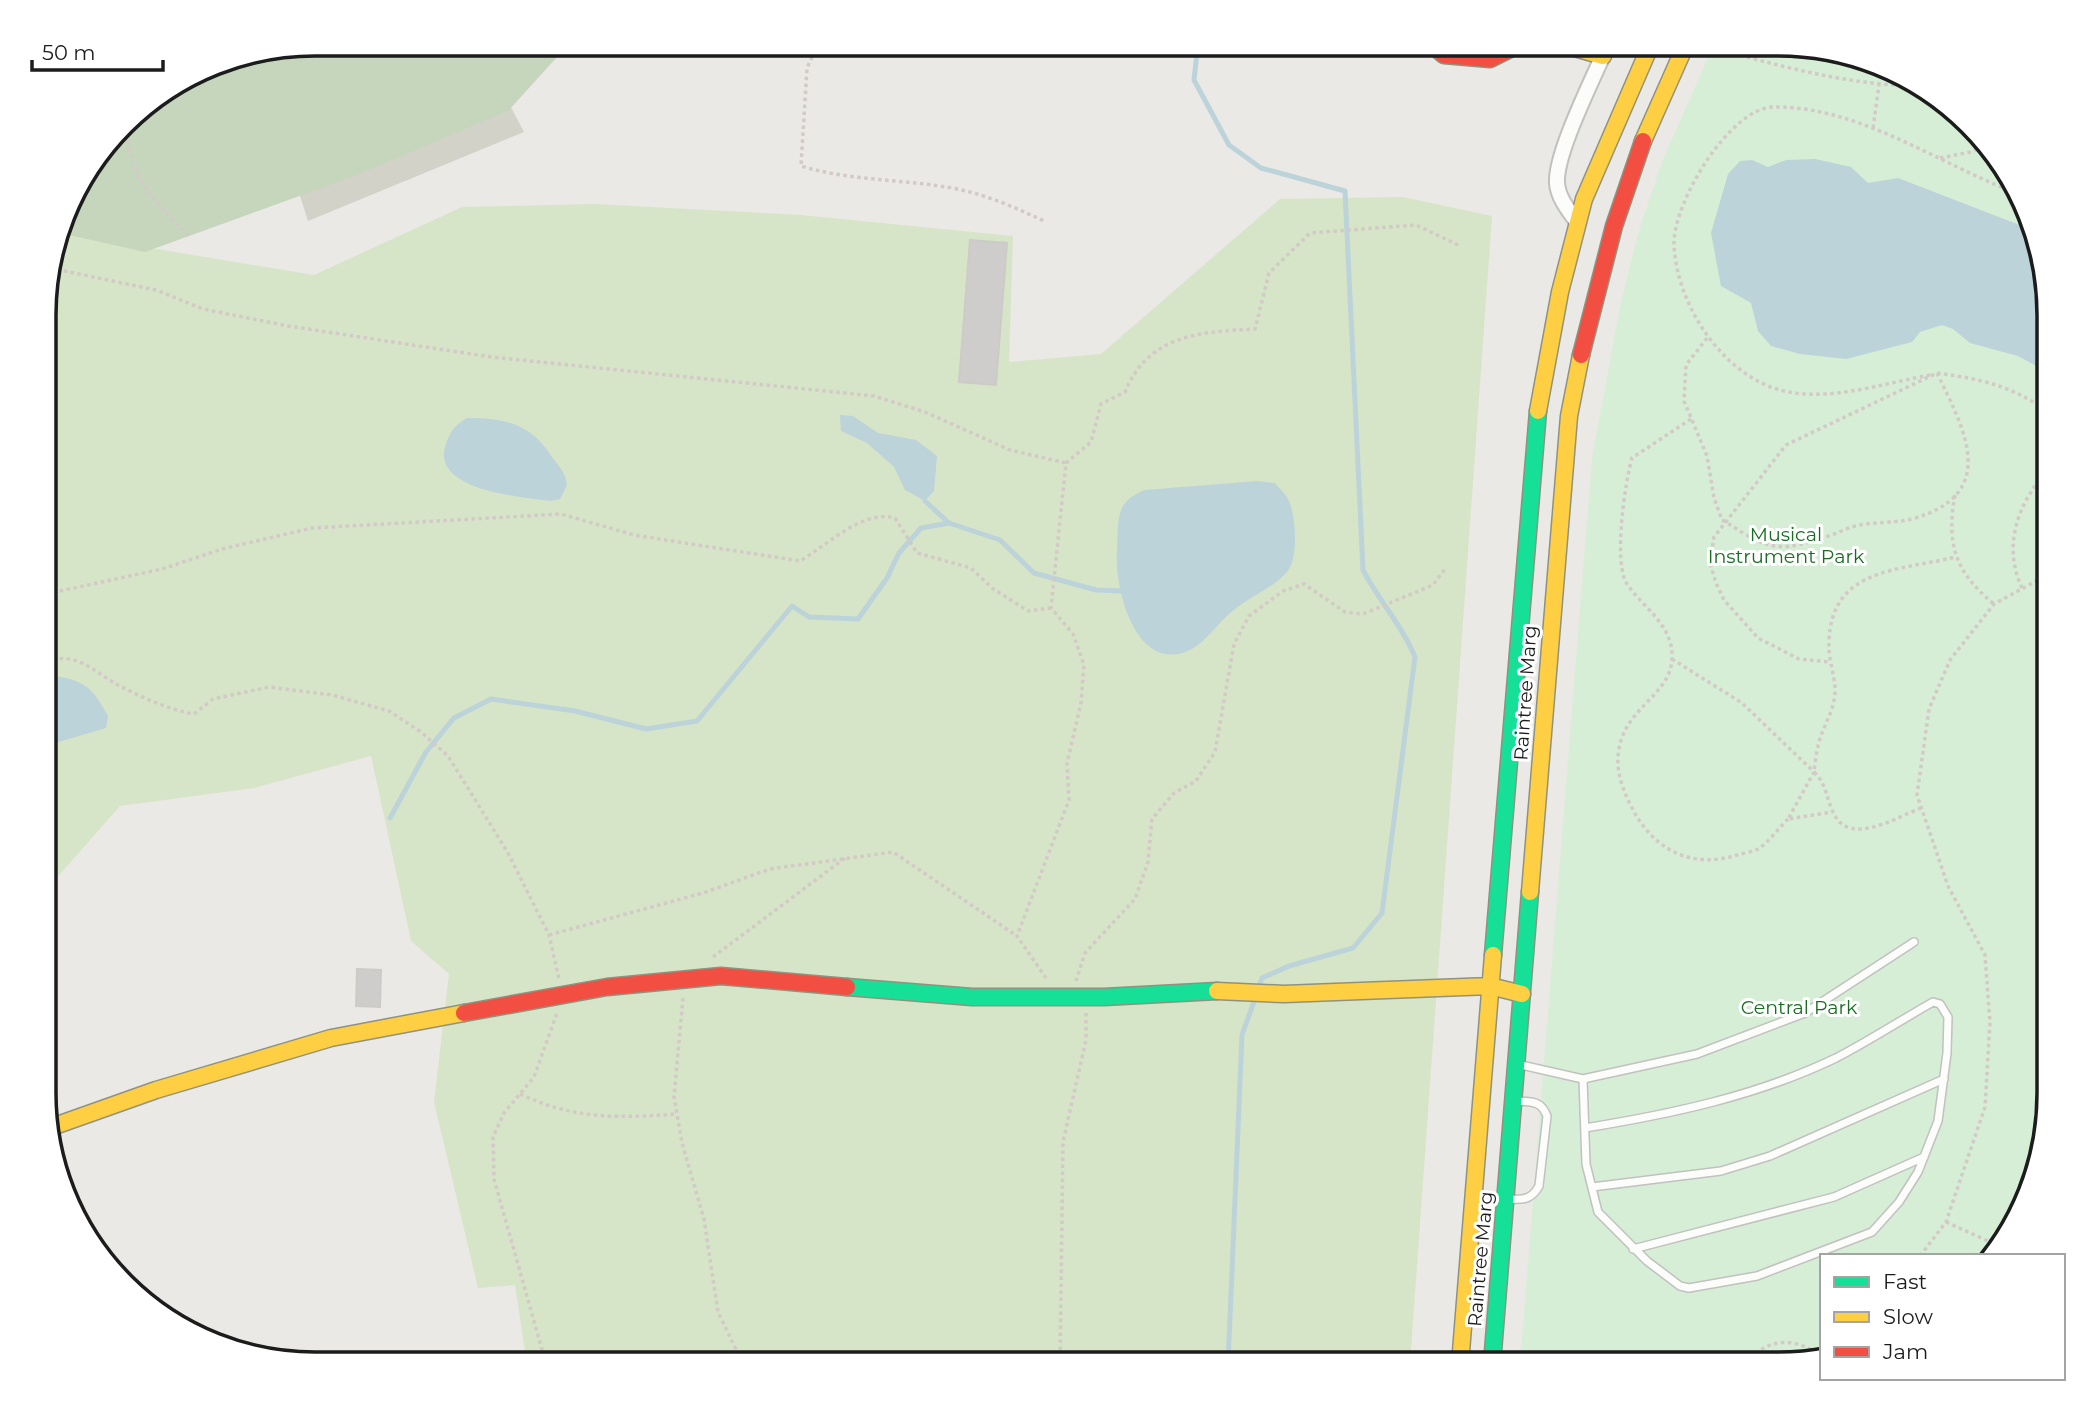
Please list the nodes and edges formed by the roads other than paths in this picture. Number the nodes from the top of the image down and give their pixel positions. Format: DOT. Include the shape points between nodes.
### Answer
graph roads {
  1 [pos="1456,56"];
  2 [pos="1496,56"];
  3 [pos="1604,56"];
  4 [pos="1645,56"];
  5 [pos="1681,56"];
  6 [pos="1577,222"];
  7 [pos="1914,942"];
  8 [pos="1490,986"];
  9 [pos="1522,994"];
  10 [pos="1517,1065"];
  11 [pos="1583,1079"];
  12 [pos="1944,1079"];
  13 [pos="1514,1101"];
  14 [pos="58,1125"];
  15 [pos="1585,1128"];
  16 [pos="1924,1157"];
  17 [pos="1592,1187"];
  18 [pos="1506,1199"];
  19 [pos="1633,1249"];
  20 [pos="1461,1352"];
  21 [pos="1493,1352"];
  1 -- 2 [label="main road"];
  3 -- 6 [label="street" via="1562,158 1557,183"];
  4 -- 6 [label="main road, Raintree Marg"];
  5 -- 9 [label="main road, Raintree Marg" via="1629,175 1578,362 1563,473"];
  6 -- 8 [label="main road, Raintree Marg" via="1547,355 1535,435"];
  7 -- 11 [label="lane" via="1805,1013 1697,1054"];
  8 -- 9 [label="main road"];
  8 -- 14 [label="main road" via="1086,997 972,997 721,976 607,986 331,1038"];
  8 -- 20 [label="main road, Raintree Marg"];
  9 -- 10 [label="main road, Raintree Marg"];
  10 -- 11 [label="lane"];
  10 -- 13 [label="main road, Raintree Marg"];
  11 -- 15 [label="lane"];
  12 -- 15 [label="lane" via="1948,1017 1940,1004 1933,1002 1836,1058 1756,1090 1660,1116"];
  12 -- 16 [label="lane" via="1938,1121"];
  12 -- 17 [label="lane" via="1770,1156 1721,1171"];
  13 -- 18 [label="main road, Raintree Marg"];
  13 -- 18 [label="lane" via="1536,1102 1547,1116 1535,1195"];
  15 -- 17 [label="lane"];
  16 -- 19 [label="lane" via="1834,1197"];
  16 -- 19 [label="lane" via="1899,1202 1872,1232 1757,1276 1689,1288"];
  17 -- 19 [label="lane" via="1598,1212"];
  18 -- 21 [label="main road, Raintree Marg"];
}
